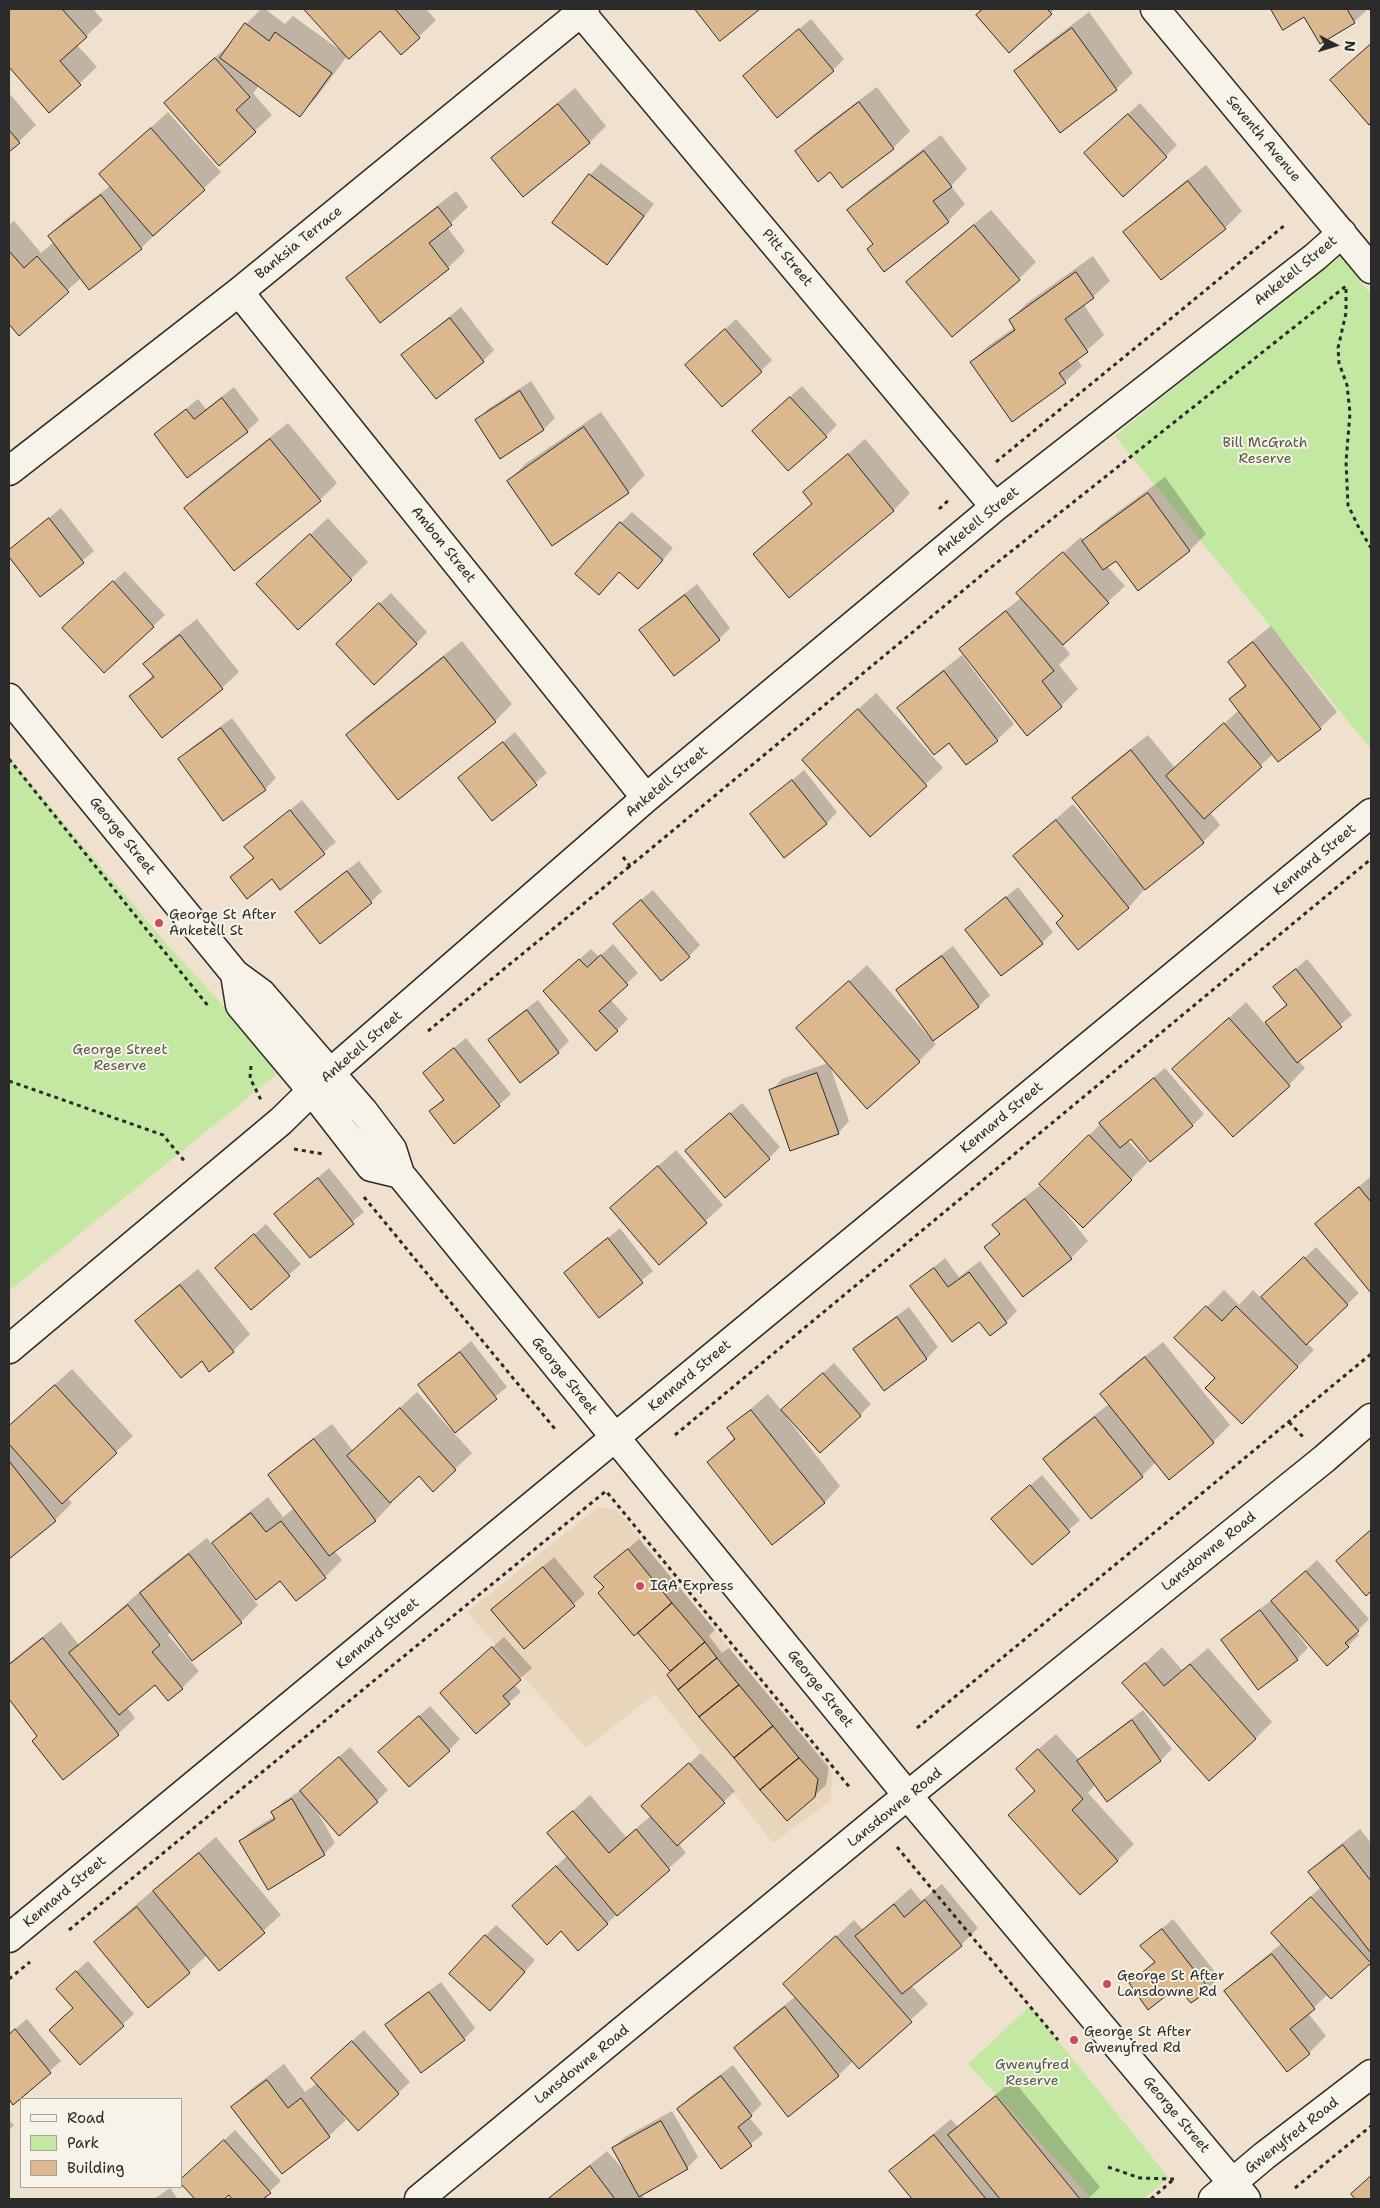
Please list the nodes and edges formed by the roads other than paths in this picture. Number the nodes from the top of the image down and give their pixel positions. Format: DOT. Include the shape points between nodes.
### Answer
graph roads {
  1 [pos="1155,9"];
  2 [pos="581,10"];
  3 [pos="1342,233"];
  4 [pos="1371,269"];
  5 [pos="239,292"];
  6 [pos="9,471"];
  7 [pos="995,507"];
  8 [pos="9,698"];
  9 [pos="646,798"];
  10 [pos="1371,813"];
  11 [pos="321,1082"];
  12 [pos="9,1349"];
  13 [pos="1371,1418"];
  14 [pos="615,1438"];
  15 [pos="908,1796"];
  16 [pos="9,1938"];
  17 [pos="1371,2074"];
  18 [pos="1231,2194"];
  19 [pos="419,2199"];
  1 -- 3 [label="street, Seventh Avenue"];
  2 -- 5 [label="street, Banksia Terrace"];
  2 -- 7 [label="street, Pitt Street"];
  3 -- 4 [label="street, Seventh Avenue"];
  3 -- 7 [label="street, Anketell Street"];
  5 -- 6 [label="street, Banksia Terrace"];
  5 -- 9 [label="street, Ambon Street"];
  7 -- 9 [label="street, Anketell Street"];
  8 -- 11 [label="street, George Street" via="235,974 240,1005"];
  9 -- 11 [label="street, Anketell Street"];
  10 -- 14 [label="street, Kennard Street"];
  11 -- 12 [label="street, Anketell Street" via="281,1121"];
  11 -- 14 [label="street, George Street" via="371,1167 400,1174"];
  13 -- 15 [label="street, Lansdowne Road"];
  14 -- 15 [label="street, George Street"];
  14 -- 16 [label="street, Kennard Street"];
  15 -- 18 [label="street, George Street"];
  15 -- 19 [label="street, Lansdowne Road"];
  17 -- 18 [label="street, Gwenyfred Road" via="1264,2156"];
}
